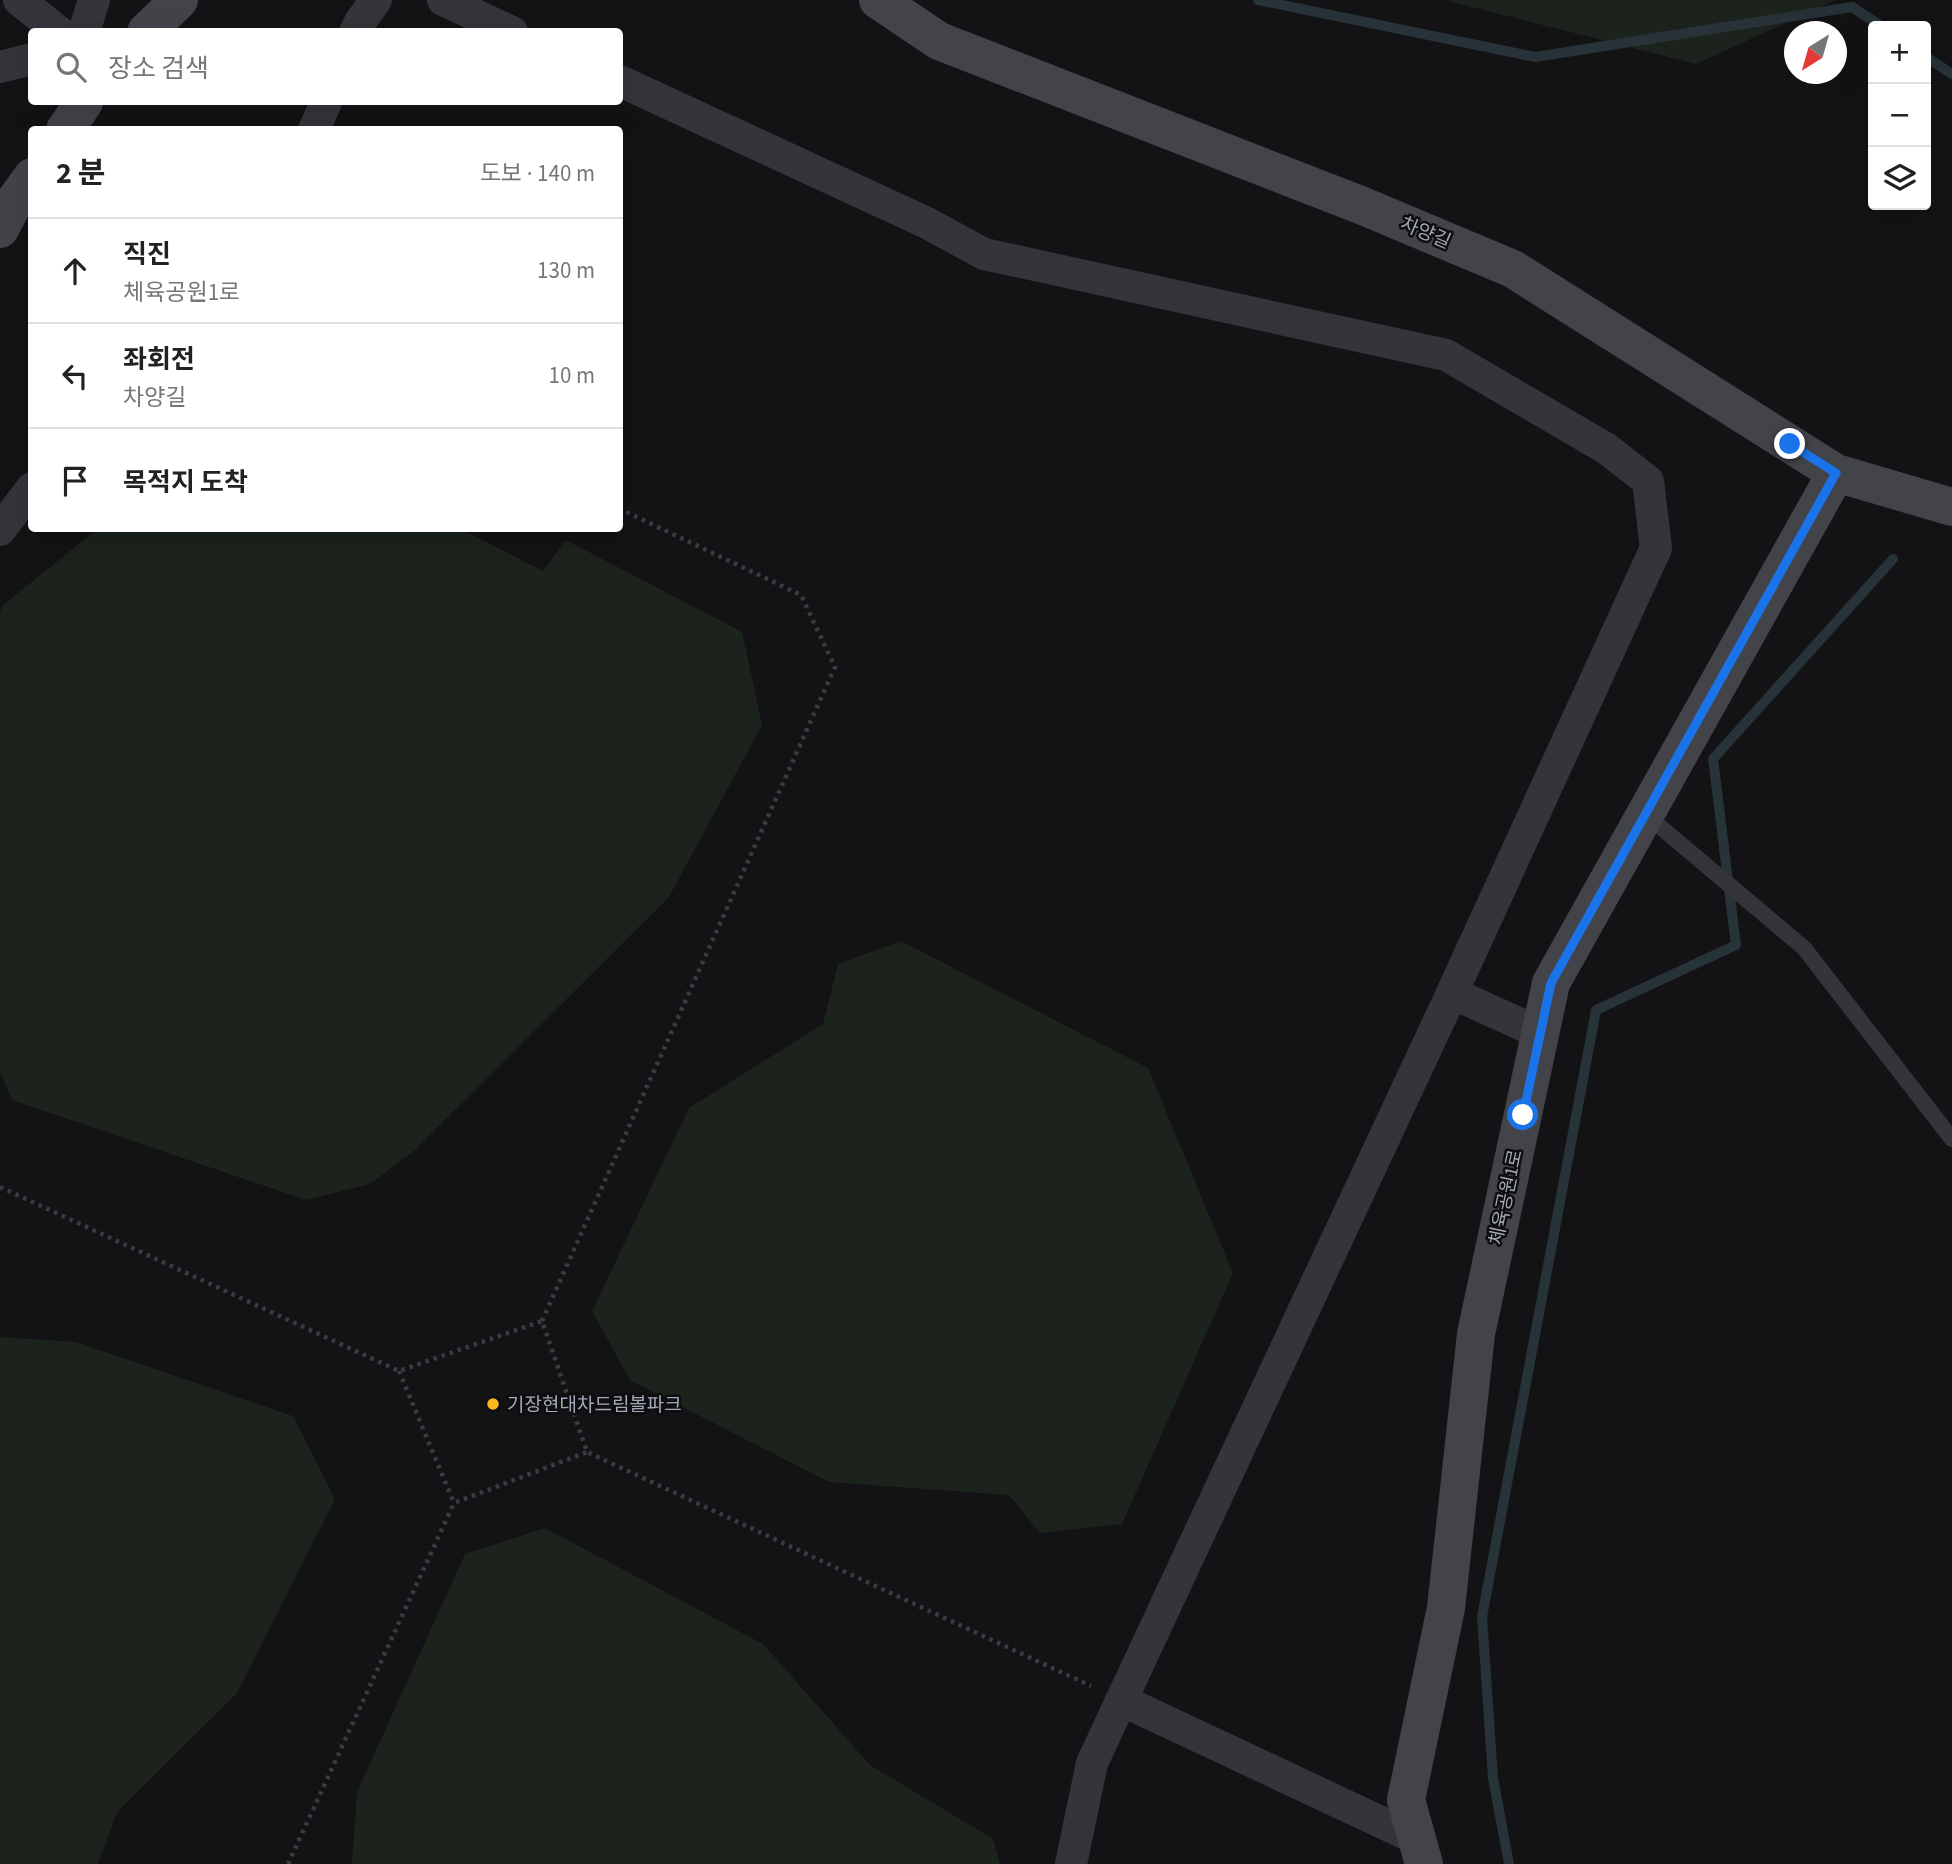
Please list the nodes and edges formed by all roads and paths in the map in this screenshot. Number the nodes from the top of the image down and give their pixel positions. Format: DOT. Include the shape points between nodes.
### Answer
graph roads {
  1 [pos="19,0"];
  2 [pos="94,0"];
  3 [pos="179,0"];
  4 [pos="376,0"];
  5 [pos="443,0"];
  6 [pos="877,0"];
  7 [pos="54,28"];
  8 [pos="85,28"];
  9 [pos="150,28"];
  10 [pos="357,28"];
  11 [pos="503,28"];
  12 [pos="28,60"];
  13 [pos="0,66"];
  14 [pos="623,82"];
  15 [pos="82,105"];
  16 [pos="325,105"];
  17 [pos="68,126"];
  18 [pos="316,126"];
  19 [pos="1836,473"];
  20 [pos="28,493"];
  21 [pos="1952,508"];
  22 [pos="623,510"];
  23 [pos="0,530"];
  24 [pos="1645,814"];
  25 [pos="1452,993"];
  26 [pos="1540,1033"];
  27 [pos="1952,1139"];
  28 [pos="0,1187"];
  29 [pos="542,1321"];
  30 [pos="399,1371"];
  31 [pos="587,1452"];
  32 [pos="454,1503"];
  33 [pos="1121,1700"];
  34 [pos="1421,1852"];
  35 [pos="288,1864"];
  36 [pos="1071,1864"];
  1 -- 7 [label="street"];
  2 -- 8 [label="street"];
  3 -- 9 [label="street"];
  4 -- 10 [label="street"];
  5 -- 11 [label="street"];
  6 -- 19 [label="street, 차양길" via="939,41 1513,269"];
  12 -- 13 [label="street"];
  14 -- 25 [label="street" via="927,223 984,254 1446,355 1607,449 1648,481 1656,548"];
  15 -- 17 [label="street"];
  16 -- 18 [label="street"];
  19 -- 21 [label="street, 차양길"];
  19 -- 24 [label="street, 체육공원1로"];
  20 -- 23 [label="street"];
  22 -- 29 [label="path" via="801,595 835,667"];
  24 -- 26 [label="street, 체육공원1로" via="1551,983"];
  24 -- 27 [label="lane" via="1804,948"];
  25 -- 26 [label="street"];
  25 -- 33 [label="street"];
  26 -- 34 [label="street, 체육공원1로" via="1476,1334 1446,1608 1406,1800"];
  28 -- 30 [label="path"];
  29 -- 30 [label="path"];
  29 -- 31 [label="path"];
  30 -- 32 [label="path"];
  31 -- 32 [label="path"];
  31 -- 33 [label="path"];
  32 -- 35 [label="path"];
  33 -- 34 [label="street"];
  33 -- 36 [label="street" via="1092,1763"];
}
